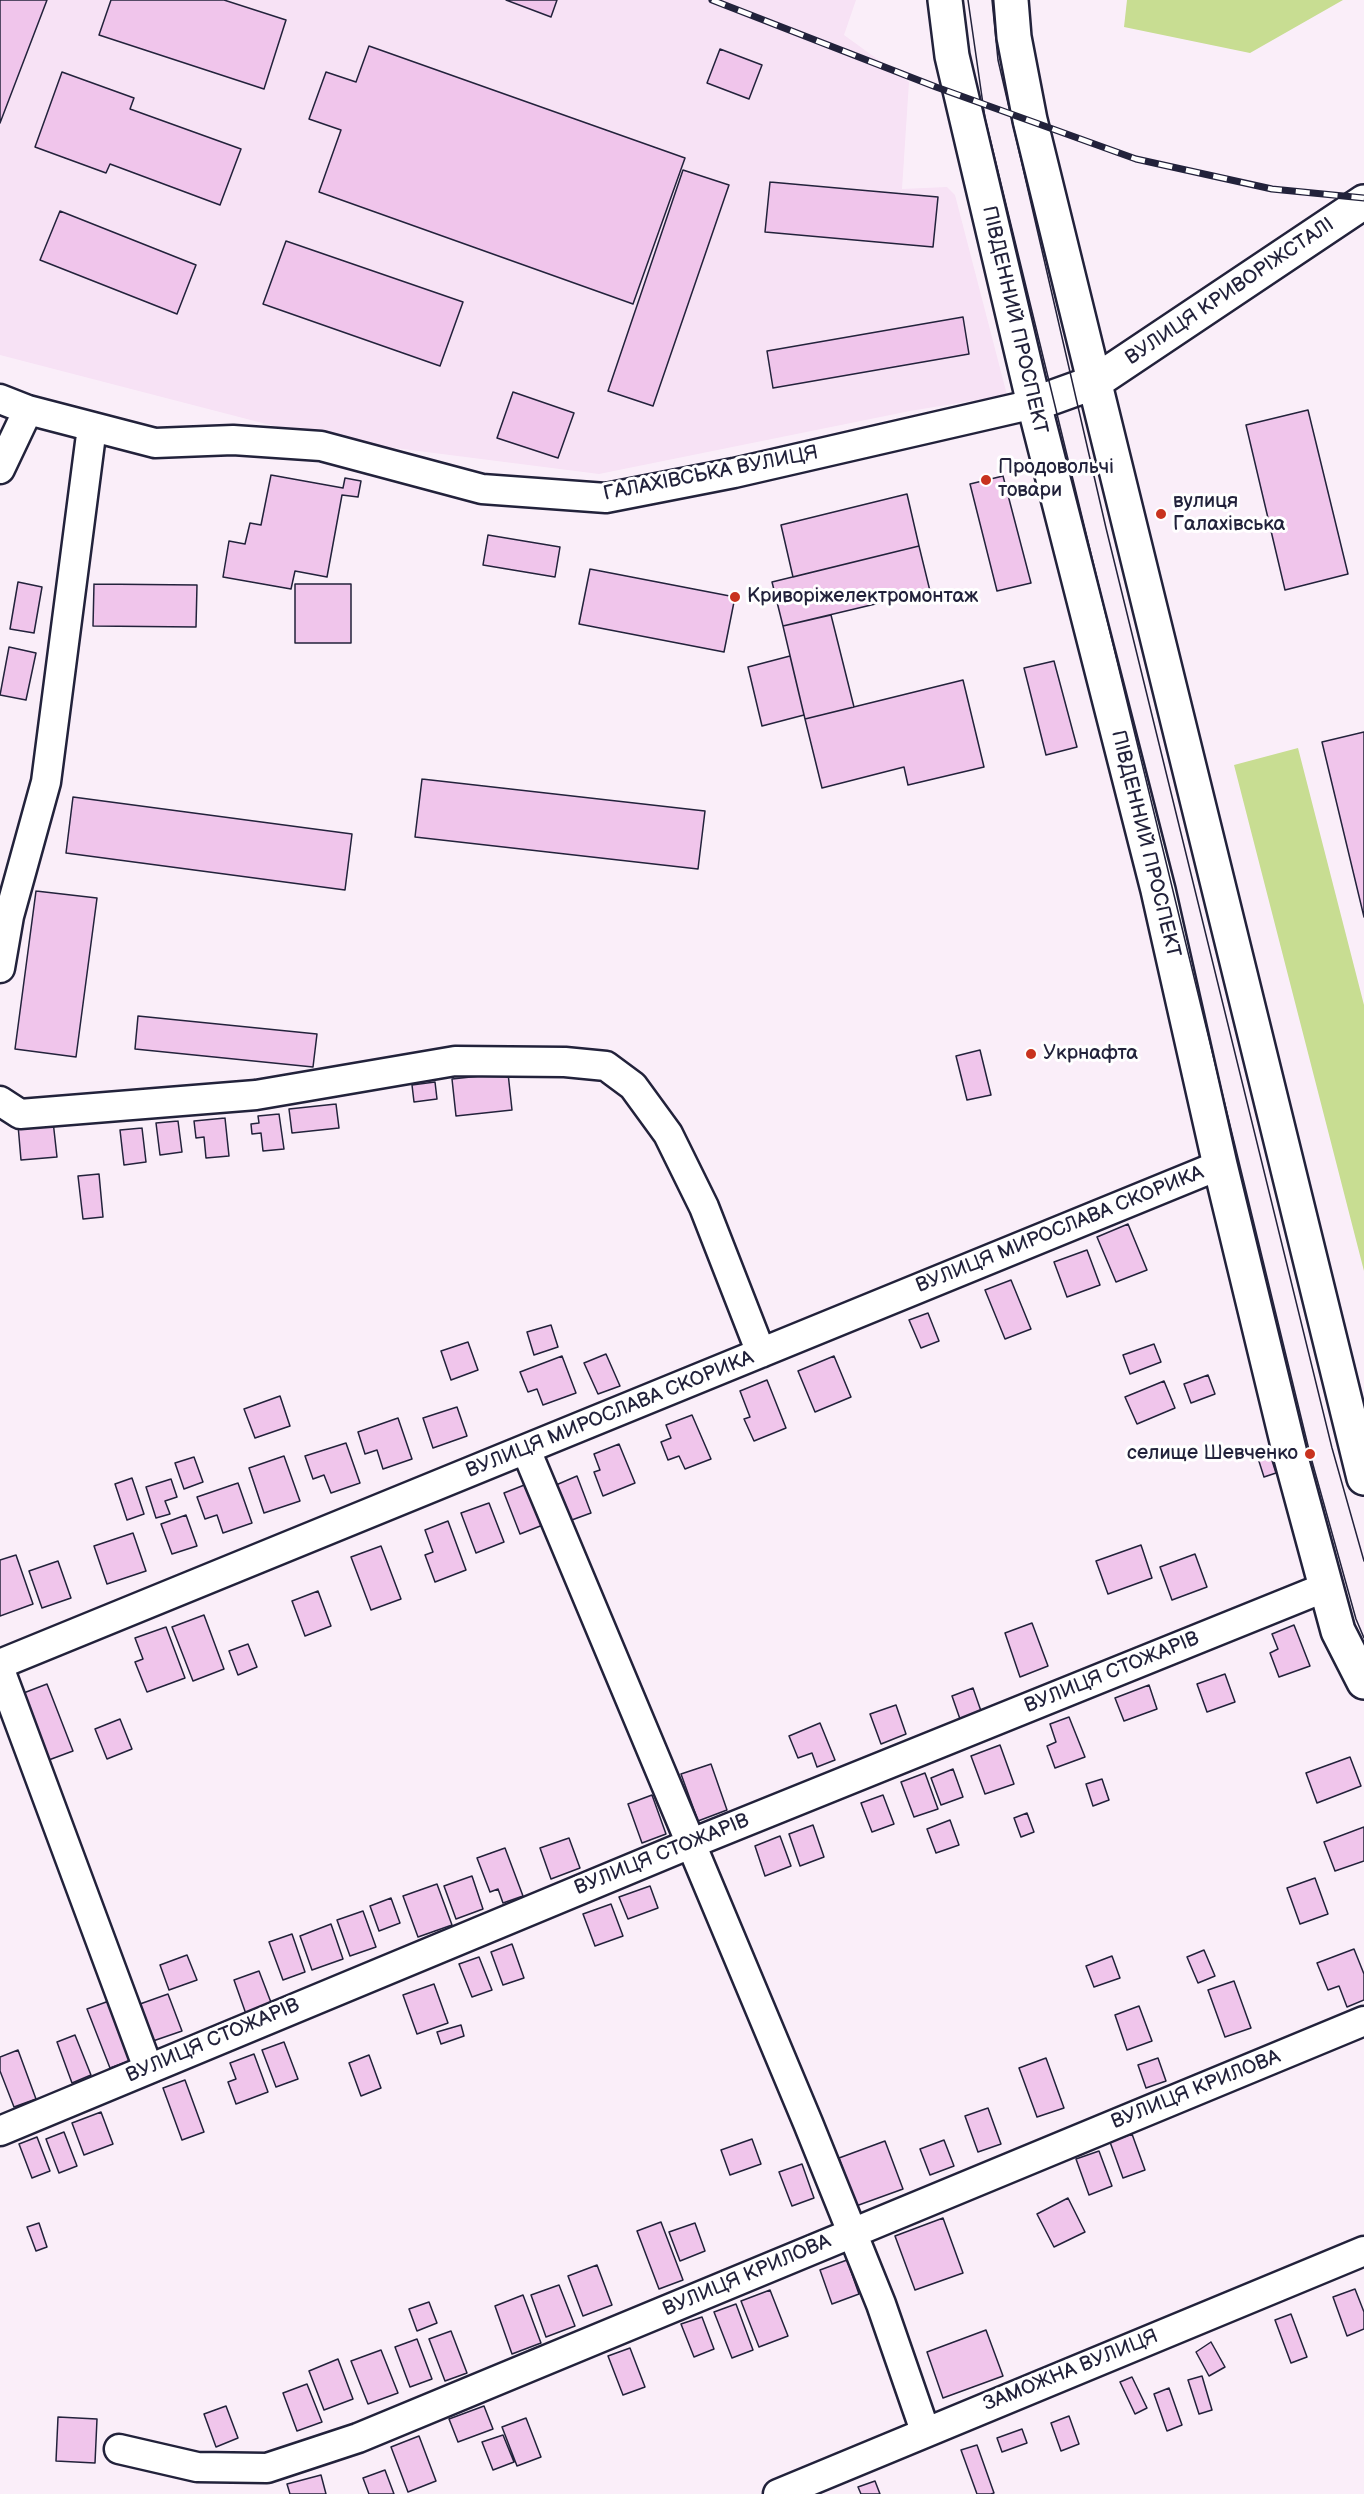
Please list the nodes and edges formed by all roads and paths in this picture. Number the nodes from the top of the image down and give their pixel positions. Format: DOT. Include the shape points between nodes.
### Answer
graph roads {
  1 [pos="945,0"];
  2 [pos="1011,0"];
  3 [pos="1364,202"];
  4 [pos="1095,382"];
  5 [pos="0,399"];
  6 [pos="1034,404"];
  7 [pos="28,410"];
  8 [pos="92,427"];
  9 [pos="0,469"];
  10 [pos="0,968"];
  11 [pos="0,1101"];
  12 [pos="1220,1165"];
  13 [pos="761,1353"];
  14 [pos="526,1450"];
  15 [pos="1364,1478"];
  16 [pos="1326,1587"];
  17 [pos="0,1664"];
  18 [pos="0,1670"];
  19 [pos="1364,1682"];
  20 [pos="690,1844"];
  21 [pos="1364,2021"];
  22 [pos="148,2068"];
  23 [pos="0,2131"];
  24 [pos="851,2233"];
  25 [pos="1364,2251"];
  26 [pos="925,2431"];
  27 [pos="119,2449"];
  28 [pos="778,2494"];
  1 -- 6 [label="main road, ПІВДЕННИЙ ПРОСПЕКТ" via="952,56"];
  2 -- 4 [label="main road" via="1030,120"];
  3 -- 4 [label="main road, ВУЛИЦЯ КРИВОРІЖСТАЛІ"];
  4 -- 6 [label="main road, ВУЛИЦЯ КРИВОРІЖСТАЛІ"];
  4 -- 15 [label="main road"];
  5 -- 7 [label="street, ГАЛАХІВСЬКА ВУЛИЦЯ"];
  6 -- 8 [label="street, ГАЛАХІВСЬКА ВУЛИЦЯ" via="734,473 606,498 482,489 321,446 233,440 155,443"];
  6 -- 12 [label="main road, ПІВДЕННИЙ ПРОСПЕКТ" via="1155,878"];
  7 -- 8 [label="street, ГАЛАХІВСЬКА ВУЛИЦЯ"];
  7 -- 9 [label="street"];
  8 -- 10 [label="street" via="46,782 9,916"];
  11 -- 13 [label="street" via="20,1114 256,1095 455,1061 606,1066 633,1086 668,1134 704,1207"];
  12 -- 13 [label="street, ВУЛИЦЯ МИРОСЛАВА СКОРИКА"];
  12 -- 16 [label="main road, ПІВДЕННИЙ ПРОСПЕКТ"];
  13 -- 14 [label="street, ВУЛИЦЯ МИРОСЛАВА СКОРИКА"];
  14 -- 17 [label="street, ВУЛИЦЯ МИРОСЛАВА СКОРИКА"];
  14 -- 20 [label="street"];
  16 -- 19 [label="main road, ПІВДЕННИЙ ПРОСПЕКТ" via="1338,1631"];
  16 -- 20 [label="street, ВУЛИЦЯ СТОЖАРІВ"];
  18 -- 22 [label="street"];
  20 -- 22 [label="street, ВУЛИЦЯ СТОЖАРІВ"];
  20 -- 24 [label="street"];
  21 -- 24 [label="street, ВУЛИЦЯ КРИЛОВА"];
  22 -- 23 [label="street, ВУЛИЦЯ СТОЖАРІВ"];
  24 -- 26 [label="street" via="881,2304"];
  24 -- 27 [label="street, ВУЛИЦЯ КРИЛОВА" via="358,2438 267,2468 197,2467"];
  25 -- 26 [label="street, ЗАМОЖНА ВУЛИЦЯ"];
  26 -- 28 [label="street, ЗАМОЖНА ВУЛИЦЯ"];
}
